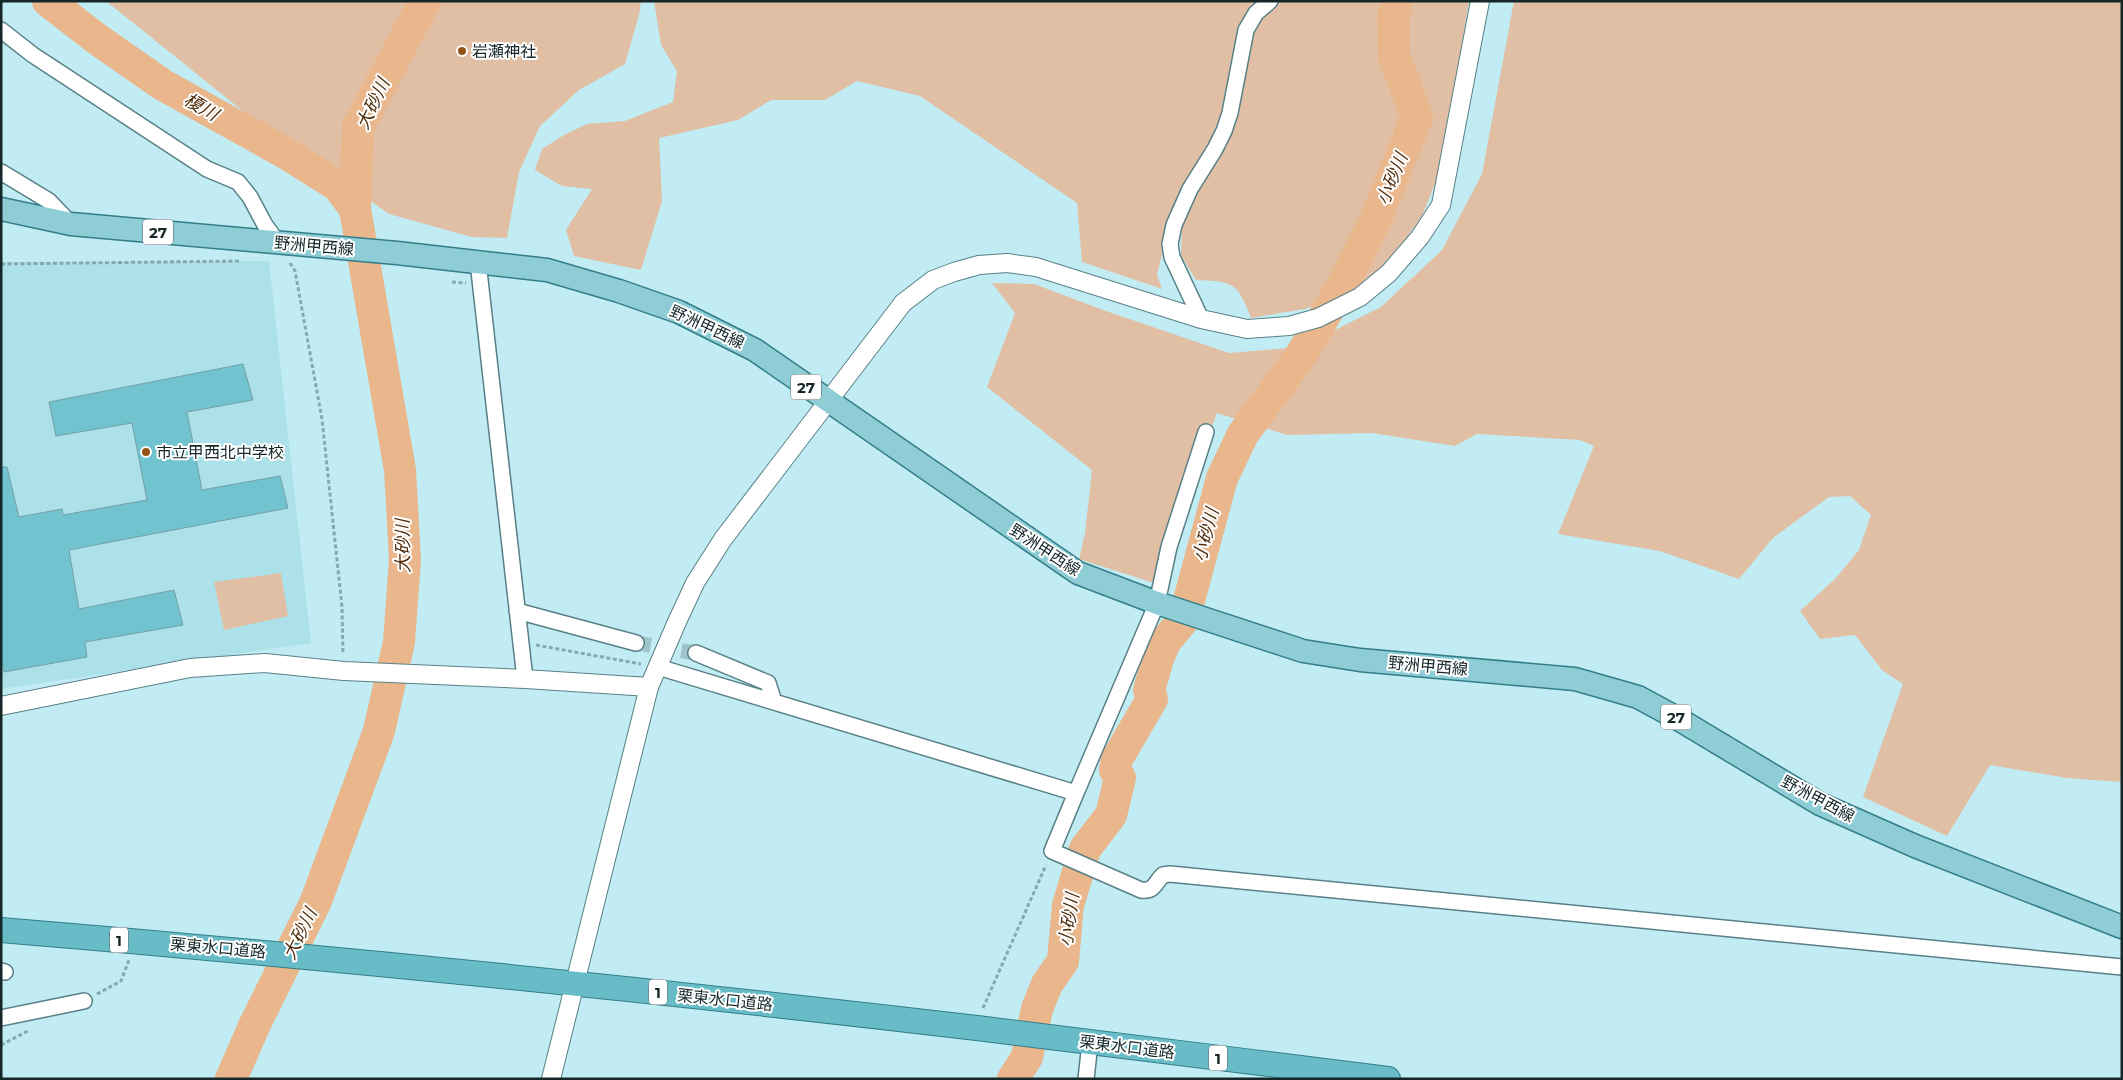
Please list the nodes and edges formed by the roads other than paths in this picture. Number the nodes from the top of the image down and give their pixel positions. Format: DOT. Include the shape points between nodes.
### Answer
graph roads {
  1 [pos="1270,1"];
  2 [pos="1480,1"];
  3 [pos="1,30"];
  4 [pos="1,172"];
  5 [pos="1,209"];
  6 [pos="71,224"];
  7 [pos="278,243"];
  8 [pos="478,262"];
  9 [pos="1200,319"];
  10 [pos="828,403"];
  11 [pos="1206,432"];
  12 [pos="1157,603"];
  13 [pos="517,611"];
  14 [pos="636,642"];
  15 [pos="696,653"];
  16 [pos="658,667"];
  17 [pos="525,679"];
  18 [pos="649,687"];
  19 [pos="774,702"];
  20 [pos="1,706"];
  21 [pos="1076,792"];
  22 [pos="2122,927"];
  23 [pos="1,930"];
  24 [pos="2122,967"];
  25 [pos="575,983"];
  26 [pos="84,1001"];
  27 [pos="1,1018"];
  28 [pos="1090,1043"];
  29 [pos="551,1079"];
  30 [pos="1086,1079"];
  31 [pos="1388,1079"];
  1 -- 9 [label="street" via="1256,13 1246,30 1224,131 1190,189 1174,225 1170,244 1172,257"];
  2 -- 9 [label="street" via="1441,205 1420,237 1389,273 1360,297 1318,318 1290,326 1247,329"];
  3 -- 7 [label="street" via="32,56 190,158 238,182"];
  4 -- 6 [label="street" via="49,201"];
  5 -- 6 [label="main road, 野洲甲西線 / 27"];
  6 -- 7 [label="main road, 野洲甲西線 / 27"];
  7 -- 8 [label="main road, 野洲甲西線 / 27"];
  8 -- 10 [label="main road, 野洲甲西線 / 27" via="547,270 679,312 755,350"];
  8 -- 13 [label="street"];
  9 -- 10 [label="street" via="1036,267 1007,263 978,265 933,280 903,303"];
  10 -- 12 [label="main road, 野洲甲西線 / 27" via="1078,573"];
  10 -- 16 [label="street" via="723,539 695,583"];
  11 -- 12 [label="street" via="1169,547"];
  12 -- 21 [label="street"];
  12 -- 22 [label="main road, 野洲甲西線 / 27" via="1304,651 1360,660 1575,679 1638,697 1676,716 1820,804 1915,846"];
  13 -- 14 [label="street"];
  13 -- 17 [label="street"];
  15 -- 19 [label="street" via="768,683"];
  16 -- 18 [label="street"];
  16 -- 19 [label="street"];
  17 -- 18 [label="street"];
  17 -- 20 [label="street" via="344,671 265,663 190,668"];
  18 -- 25 [label="street"];
  19 -- 21 [label="street"];
  21 -- 24 [label="street" via="1052,851 1141,890 1151,889 1163,875 1170,874"];
  23 -- 25 [label="highway, 栗東水口道路 / 1"];
  25 -- 28 [label="highway, 栗東水口道路 / 1" via="981,1019 1049,1037"];
  25 -- 29 [label="street"];
  26 -- 27 [label="street"];
  28 -- 30 [label="street"];
  28 -- 31 [label="highway, 栗東水口道路 / 1"];
}
